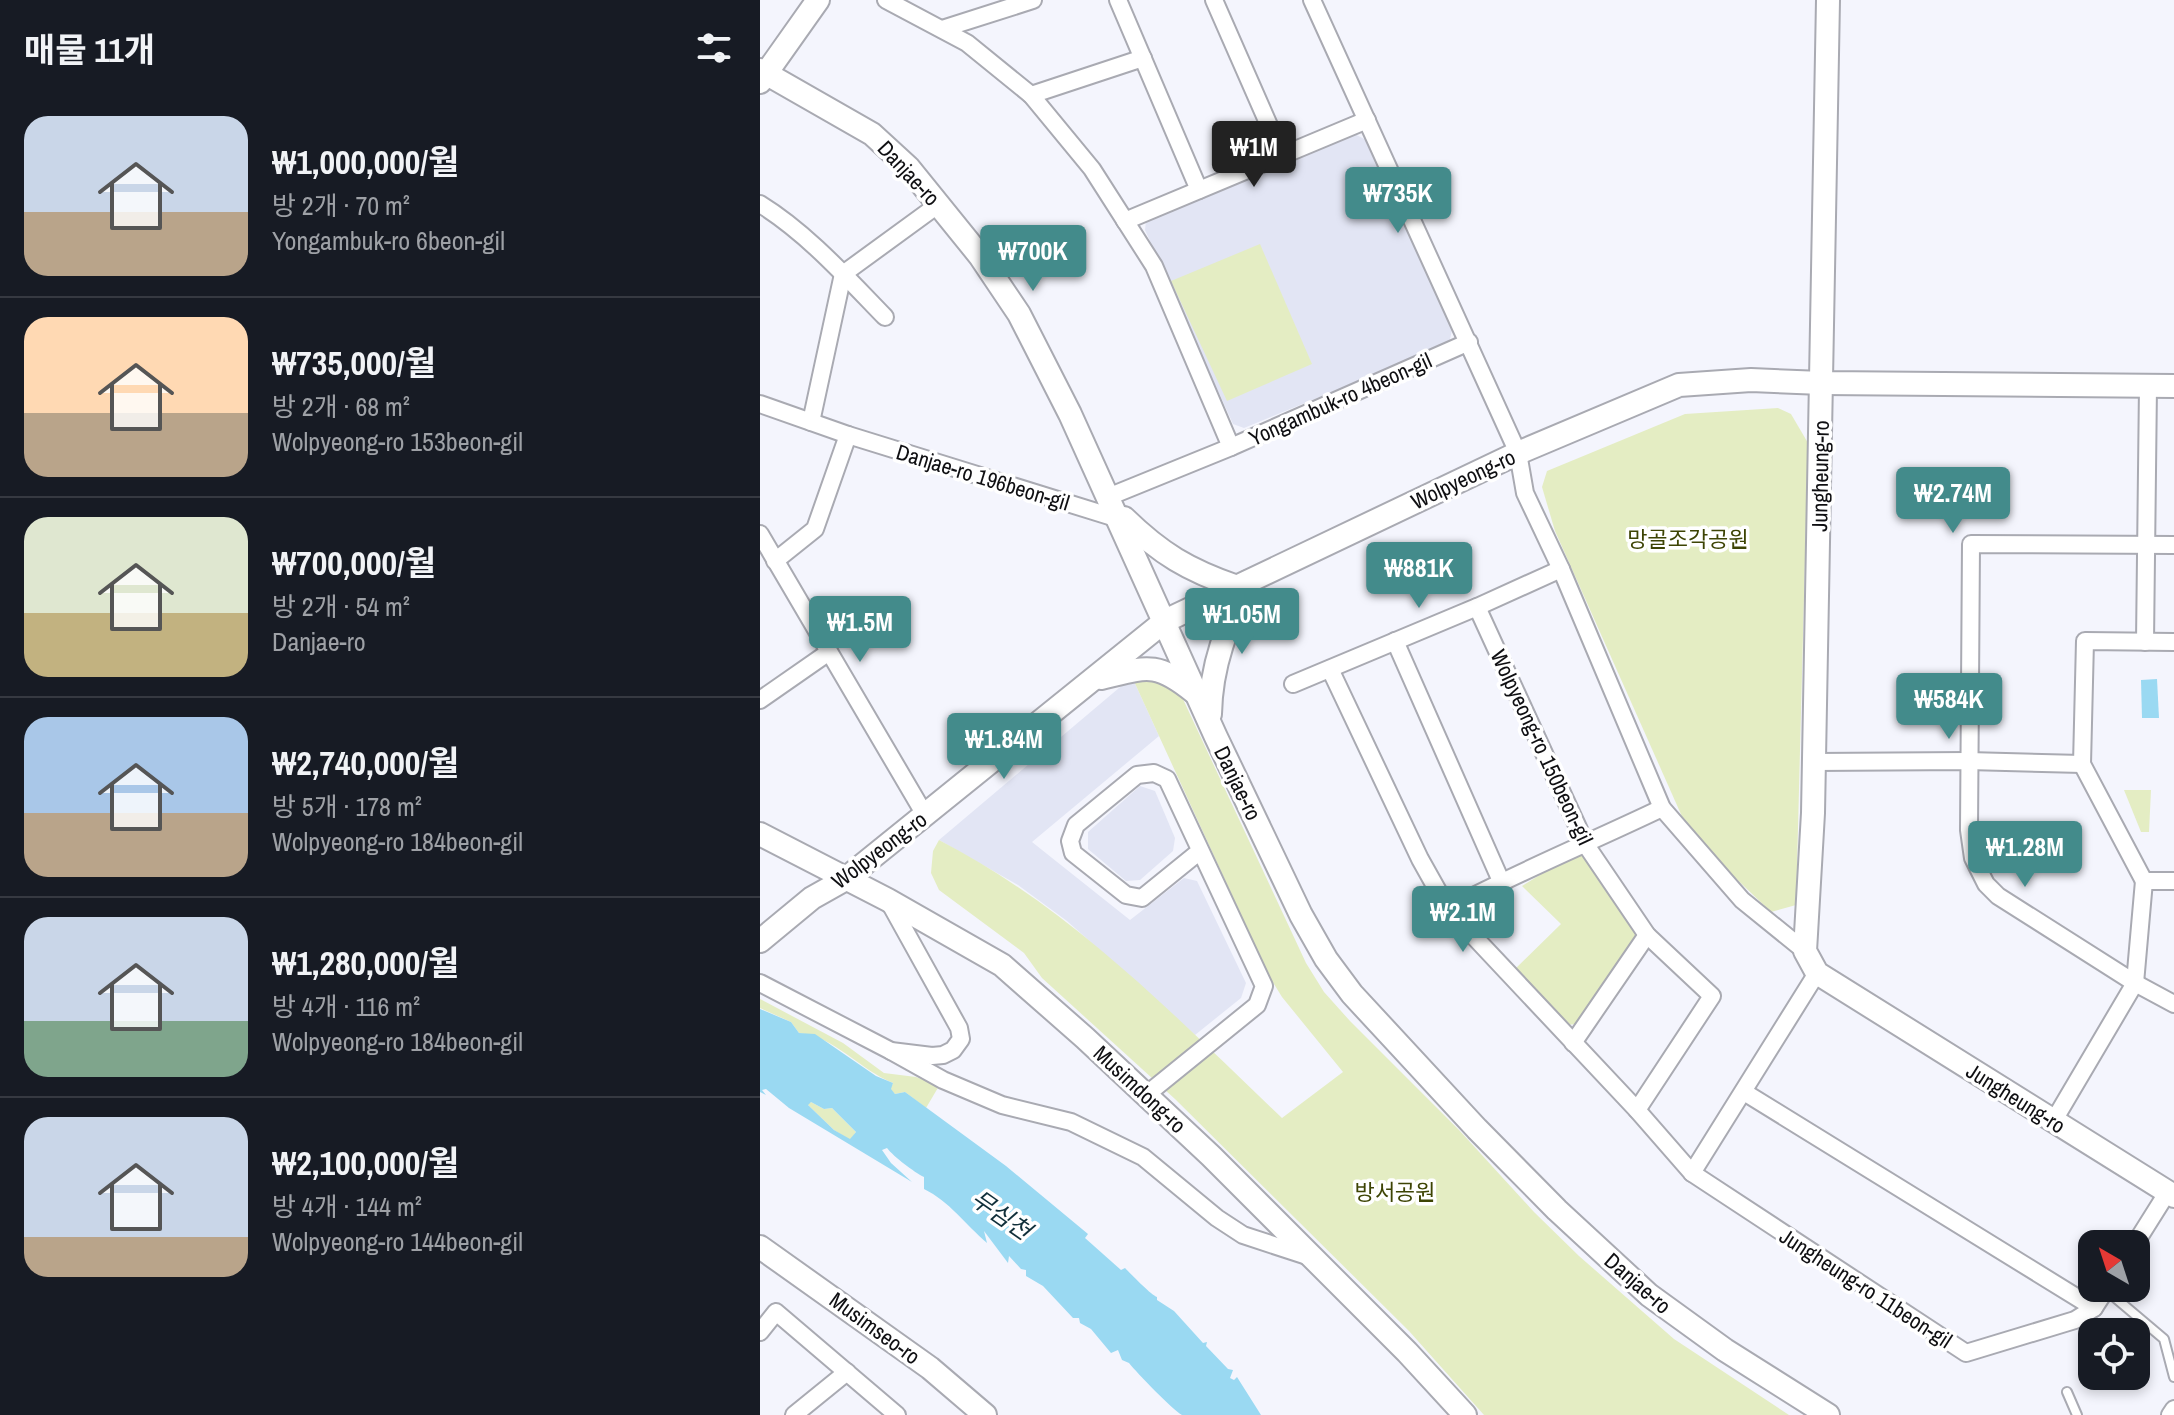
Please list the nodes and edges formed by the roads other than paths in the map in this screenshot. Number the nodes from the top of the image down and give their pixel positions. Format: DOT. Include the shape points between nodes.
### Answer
graph roads {
  1 [pos="818,0"];
  2 [pos="886,0"];
  3 [pos="1033,0"];
  4 [pos="1118,0"];
  5 [pos="1214,0"];
  6 [pos="1312,0"];
  7 [pos="1828,0"];
  8 [pos="942,29"];
  9 [pos="1143,58"];
  10 [pos="763,75"];
  11 [pos="1031,95"];
  12 [pos="1367,120"];
  13 [pos="1282,155"];
  14 [pos="1199,190"];
  15 [pos="760,204"];
  16 [pos="939,204"];
  17 [pos="1125,221"];
  18 [pos="843,274"];
  19 [pos="885,317"];
  20 [pos="1469,342"];
  21 [pos="1822,383"];
  22 [pos="2148,386"];
  23 [pos="2174,386"];
  24 [pos="760,404"];
  25 [pos="811,422"];
  26 [pos="848,435"];
  27 [pos="1231,447"];
  28 [pos="1518,453"];
  29 [pos="1113,508"];
  30 [pos="760,534"];
  31 [pos="2146,544"];
  32 [pos="2174,545"];
  33 [pos="775,561"];
  34 [pos="1561,569"];
  35 [pos="1243,584"];
  36 [pos="1477,607"];
  37 [pos="1165,621"];
  38 [pos="1395,641"];
  39 [pos="2145,642"];
  40 [pos="2174,642"];
  41 [pos="829,652"];
  42 [pos="1330,669"];
  43 [pos="1092,681"];
  44 [pos="1293,684"];
  45 [pos="1197,695"];
  46 [pos="760,700"];
  47 [pos="1210,723"];
  48 [pos="1968,761"];
  49 [pos="1814,762"];
  50 [pos="2082,764"];
  51 [pos="1662,808"];
  52 [pos="925,815"];
  53 [pos="760,834"];
  54 [pos="1586,845"];
  55 [pos="1200,851"];
  56 [pos="844,880"];
  57 [pos="1501,881"];
  58 [pos="2144,881"];
  59 [pos="2174,881"];
  60 [pos="888,900"];
  61 [pos="1448,909"];
  62 [pos="1647,935"];
  63 [pos="760,941"];
  64 [pos="1805,951"];
  65 [pos="1817,973"];
  66 [pos="760,983"];
  67 [pos="2135,983"];
  68 [pos="2174,1004"];
  69 [pos="1573,1043"];
  70 [pos="891,1051"];
  71 [pos="1744,1092"];
  72 [pos="1146,1095"];
  73 [pos="1637,1110"];
  74 [pos="2053,1122"];
  75 [pos="1692,1173"];
  76 [pos="2171,1194"];
  77 [pos="2145,1230"];
  78 [pos="760,1247"];
  79 [pos="1316,1259"];
  80 [pos="2098,1302"];
  81 [pos="2121,1302"];
  82 [pos="2094,1308"];
  83 [pos="760,1332"];
  84 [pos="847,1372"];
  85 [pos="2174,1377"];
  86 [pos="2067,1392"];
  87 [pos="2174,1409"];
  88 [pos="794,1415"];
  89 [pos="897,1415"];
  90 [pos="985,1415"];
  91 [pos="1465,1415"];
  92 [pos="1828,1415"];
  93 [pos="2077,1415"];
  94 [pos="2170,1415"];
  1 -- 10 [label="street"];
  2 -- 8 [label="street, Yongambuk-ro 4beon-gil"];
  3 -- 8 [label="street"];
  4 -- 9 [label="street"];
  5 -- 13 [label="street"];
  6 -- 12 [label="street"];
  7 -- 21 [label="street, Jungheung-ro"];
  8 -- 11 [label="street, Yongambuk-ro 4beon-gil"];
  9 -- 11 [label="street"];
  9 -- 14 [label="street"];
  10 -- 16 [label="street, Danjae-ro" via="872,134"];
  11 -- 17 [label="street, Yongambuk-ro 4beon-gil" via="1092,169"];
  12 -- 13 [label="street"];
  12 -- 20 [label="street"];
  13 -- 14 [label="street"];
  14 -- 17 [label="street"];
  15 -- 18 [label="street"];
  16 -- 18 [label="street"];
  16 -- 29 [label="street, Danjae-ro" via="1019,314"];
  17 -- 27 [label="street, Yongambuk-ro 4beon-gil" via="1154,266"];
  18 -- 19 [label="street"];
  18 -- 25 [label="street"];
  20 -- 27 [label="street, Yongambuk-ro 4beon-gil"];
  20 -- 28 [label="street"];
  21 -- 22 [label="street, Wolpyeong-ro"];
  21 -- 28 [label="street, Wolpyeong-ro" via="1679,385"];
  21 -- 49 [label="street, Jungheung-ro"];
  22 -- 23 [label="street, Wolpyeong-ro"];
  22 -- 31 [label="street"];
  24 -- 25 [label="street, Danjae-ro 196beon-gil"];
  25 -- 26 [label="street, Danjae-ro 196beon-gil"];
  26 -- 29 [label="street, Danjae-ro 196beon-gil"];
  26 -- 33 [label="street" via="815,529"];
  27 -- 29 [label="street"];
  28 -- 34 [label="street" via="1525,493"];
  28 -- 35 [label="street, Wolpyeong-ro"];
  29 -- 35 [label="street" via="1152,545 1197,573"];
  29 -- 37 [label="street, Danjae-ro"];
  30 -- 33 [label="street"];
  31 -- 32 [label="street"];
  31 -- 39 [label="street"];
  31 -- 48 [label="street" via="1971,544"];
  33 -- 41 [label="street"];
  34 -- 36 [label="street"];
  34 -- 51 [label="street"];
  35 -- 37 [label="street, Wolpyeong-ro"];
  35 -- 47 [label="street" via="1211,683"];
  36 -- 38 [label="street"];
  36 -- 54 [label="street, Wolpyeong-ro 150beon-gil"];
  37 -- 43 [label="street, Wolpyeong-ro"];
  37 -- 45 [label="street, Danjae-ro"];
  38 -- 42 [label="street"];
  38 -- 57 [label="street"];
  39 -- 40 [label="street"];
  39 -- 50 [label="street" via="2085,641"];
  41 -- 46 [label="street"];
  41 -- 52 [label="street"];
  42 -- 44 [label="street"];
  42 -- 61 [label="street"];
  43 -- 45 [label="street" via="1145,668 1169,672"];
  43 -- 52 [label="street, Wolpyeong-ro"];
  45 -- 47 [label="street, Danjae-ro"];
  47 -- 92 [label="street, Danjae-ro" via="1301,915 1326,959 1377,1023 1557,1210 1649,1295"];
  48 -- 49 [label="street"];
  48 -- 50 [label="street"];
  48 -- 67 [label="street" via="1973,858 1986,884"];
  49 -- 64 [label="street, Jungheung-ro"];
  50 -- 58 [label="street"];
  51 -- 54 [label="street"];
  51 -- 64 [label="street" via="1742,900"];
  52 -- 56 [label="street, Wolpyeong-ro"];
  53 -- 56 [label="street, Musimdong-ro"];
  54 -- 57 [label="street"];
  54 -- 62 [label="street, Wolpyeong-ro 150beon-gil"];
  55 -- 55 [label="street" via="1167,779 1154,773 1137,775 1076,825 1070,841 1073,853 1126,895 1142,898"];
  55 -- 72 [label="street" via="1264,986 1257,1005"];
  56 -- 60 [label="street, Musimdong-ro"];
  56 -- 63 [label="street, Wolpyeong-ro" via="812,898"];
  57 -- 61 [label="street"];
  58 -- 59 [label="street"];
  58 -- 67 [label="street"];
  60 -- 70 [label="street" via="961,1039 943,1055"];
  60 -- 72 [label="street, Musimdong-ro" via="1002,965"];
  61 -- 69 [label="street"];
  62 -- 69 [label="street"];
  62 -- 73 [label="street, Wolpyeong-ro 150beon-gil" via="1712,996"];
  64 -- 65 [label="street"];
  65 -- 71 [label="street"];
  65 -- 74 [label="street, Jungheung-ro"];
  66 -- 70 [label="street"];
  67 -- 68 [label="street"];
  67 -- 74 [label="street"];
  69 -- 73 [label="street"];
  70 -- 79 [label="street" via="1002,1105 1071,1122 1143,1157 1243,1235"];
  71 -- 75 [label="street"];
  71 -- 82 [label="street"];
  72 -- 79 [label="street, Musimdong-ro"];
  73 -- 75 [label="street"];
  74 -- 76 [label="street, Jungheung-ro"];
  75 -- 82 [label="street, Jungheung-ro 11beon-gil" via="1966,1353 2075,1320"];
  76 -- 77 [label="street"];
  78 -- 90 [label="street, Musimseo-ro" via="930,1368"];
  79 -- 91 [label="street, Musimdong-ro"];
  80 -- 82 [label="street"];
  81 -- 85 [label="lane" via="2164,1339"];
  83 -- 84 [label="street" via="776,1312"];
  84 -- 88 [label="street"];
  84 -- 89 [label="street"];
  86 -- 93 [label="lane"];
  87 -- 94 [label="street"];
}
